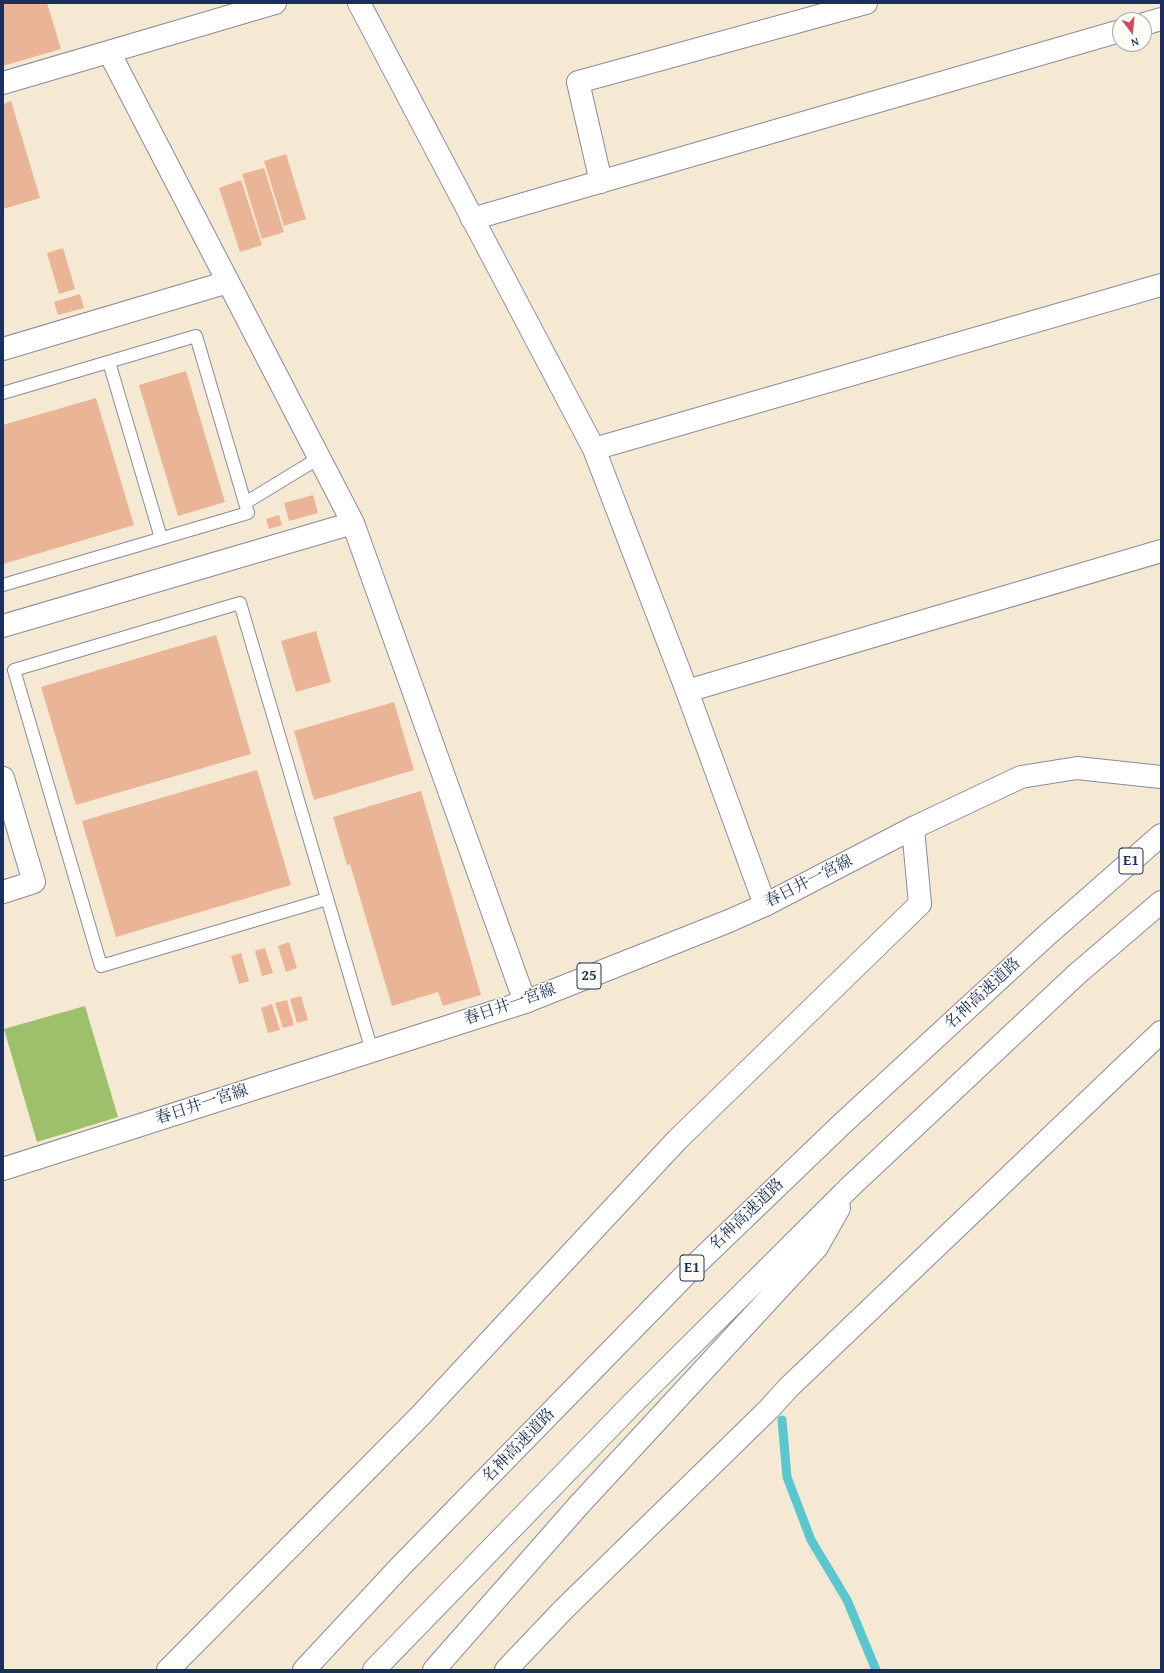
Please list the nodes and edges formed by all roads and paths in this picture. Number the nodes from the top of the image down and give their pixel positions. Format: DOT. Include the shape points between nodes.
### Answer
graph roads {
  1 [pos="275,3"];
  2 [pos="359,3"];
  3 [pos="866,3"];
  4 [pos="223,10"];
  5 [pos="1112,33"];
  6 [pos="109,52"];
  7 [pos="3,83"];
  8 [pos="601,182"];
  9 [pos="472,219"];
  10 [pos="228,282"];
  11 [pos="1161,285"];
  12 [pos="3,349"];
  13 [pos="109,362"];
  14 [pos="3,393"];
  15 [pos="594,449"];
  16 [pos="319,458"];
  17 [pos="245,503"];
  18 [pos="353,523"];
  19 [pos="161,538"];
  20 [pos="1161,551"];
  21 [pos="3,585"];
  22 [pos="3,626"];
  23 [pos="687,691"];
  24 [pos="1161,777"];
  25 [pos="3,778"];
  26 [pos="913,828"];
  27 [pos="1161,835"];
  28 [pos="3,892"];
  29 [pos="327,899"];
  30 [pos="1161,902"];
  31 [pos="765,905"];
  32 [pos="525,1002"];
  33 [pos="1161,1032"];
  34 [pos="372,1050"];
  35 [pos="3,1169"];
  36 [pos="851,1186"];
  37 [pos="168,1670"];
  38 [pos="304,1670"];
  39 [pos="374,1670"];
  40 [pos="434,1670"];
  41 [pos="506,1670"];
  1 -- 4 [label="main road"];
  2 -- 9 [label="main road"];
  3 -- 8 [label="main road" via="578,82"];
  4 -- 6 [label="main road"];
  5 -- 8 [label="main road"];
  6 -- 7 [label="main road"];
  6 -- 10 [label="main road"];
  8 -- 9 [label="main road"];
  9 -- 15 [label="main road"];
  10 -- 12 [label="main road"];
  10 -- 16 [label="main road"];
  11 -- 15 [label="main road"];
  13 -- 14 [label="lane"];
  13 -- 17 [label="lane" via="196,336"];
  13 -- 19 [label="lane"];
  15 -- 23 [label="main road"];
  16 -- 17 [label="lane"];
  16 -- 18 [label="main road"];
  17 -- 19 [label="lane" via="248,513"];
  18 -- 22 [label="main road"];
  18 -- 32 [label="main road"];
  19 -- 21 [label="lane"];
  20 -- 23 [label="main road"];
  23 -- 31 [label="main road"];
  24 -- 26 [label="main road, 春日井一宮線 / 25" via="1077,768 1021,777"];
  25 -- 28 [label="main road" via="34,882"];
  26 -- 31 [label="main road, 春日井一宮線 / 25"];
  26 -- 37 [label="main road" via="920,904 677,1140 421,1415"];
  27 -- 38 [label="main road, 名神高速道路 / E1" via="1047,935 843,1123 694,1267 404,1563"];
  29 -- 29 [label="lane" via="100,966 14,670 240,603"];
  29 -- 34 [label="lane"];
  30 -- 36 [label="main road" via="1076,974"];
  31 -- 32 [label="main road, 春日井一宮線 / 25"];
  32 -- 34 [label="main road, 春日井一宮線 / 25"];
  33 -- 41 [label="main road" via="789,1387 564,1609"];
  34 -- 35 [label="main road, 春日井一宮線 / 25"];
  36 -- 39 [label="main road" via="632,1404"];
  36 -- 40 [label="main road" via="817,1247 578,1506"];
}
